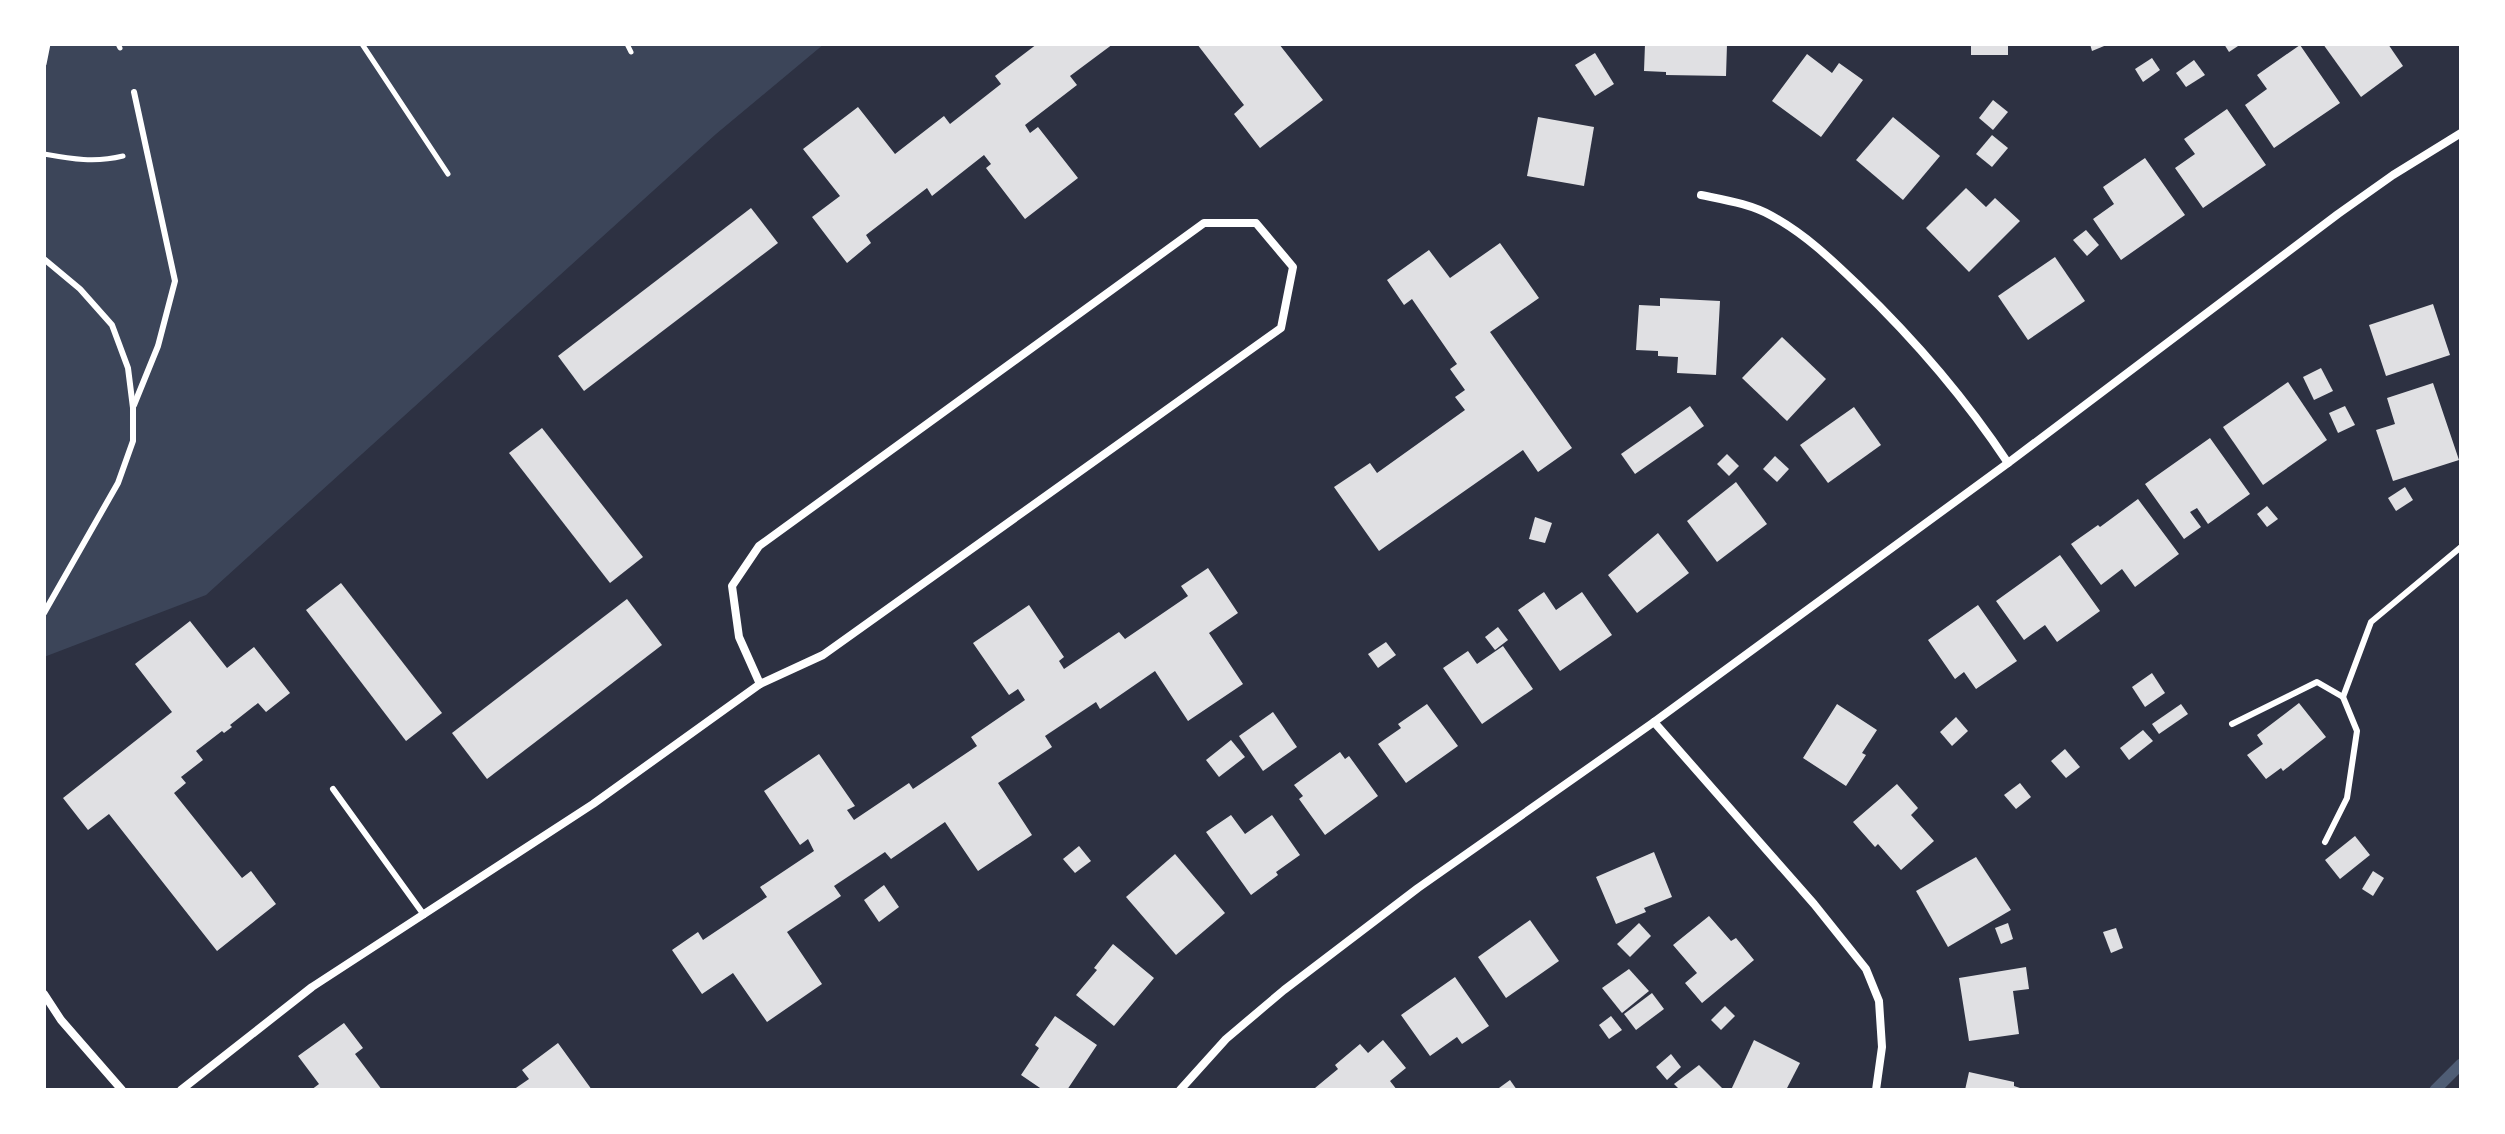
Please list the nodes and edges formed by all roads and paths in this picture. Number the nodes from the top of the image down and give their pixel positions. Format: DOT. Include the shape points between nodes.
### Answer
graph roads {
  1 [pos="48,44"];
  2 [pos="362,44"];
  3 [pos="627,44"];
  4 [pos="631,52"];
  5 [pos="44,64"];
  6 [pos="134,92"];
  7 [pos="2461,133"];
  8 [pos="44,154"];
  9 [pos="123,156"];
  10 [pos="448,174"];
  11 [pos="1701,195"];
  12 [pos="44,259"];
  13 [pos="133,408"];
  14 [pos="2008,463"];
  15 [pos="2461,547"];
  16 [pos="44,613"];
  17 [pos="760,684"];
  18 [pos="2343,697"];
  19 [pos="1654,722"];
  20 [pos="2232,724"];
  21 [pos="333,789"];
  22 [pos="2325,842"];
  23 [pos="424,915"];
  24 [pos="44,994"];
  25 [pos="122,1090"];
  26 [pos="181,1090"];
  27 [pos="1180,1090"];
  28 [pos="1876,1090"];
  1 -- 5 [label="path"];
  2 -- 10 [label="path"];
  3 -- 4 [label="path"];
  6 -- 13 [label="lane" via="175,281 158,346"];
  7 -- 14 [label="street" via="2338,214"];
  8 -- 9 [label="path" via="81,161"];
  11 -- 14 [label="street" via="1770,215 1815,245 1953,386"];
  12 -- 13 [label="lane" via="112,325 128,368"];
  13 -- 16 [label="lane" via="133,441 118,483"];
  14 -- 19 [label="street"];
  15 -- 18 [label="lane" via="2371,622"];
  17 -- 17 [label="street" via="823,655 1281,328 1293,267 1256,223 1204,223 759,546 732,586 739,637"];
  17 -- 23 [label="street" via="593,804"];
  18 -- 20 [label="lane" via="2317,682"];
  18 -- 22 [label="lane" via="2357,731 2347,798"];
  19 -- 27 [label="street" via="1418,888 1284,990 1226,1039"];
  19 -- 28 [label="street" via="1866,969 1879,1001 1882,1047"];
  21 -- 23 [label="lane"];
  23 -- 26 [label="street" via="312,987"];
  24 -- 25 [label="street"];
}
